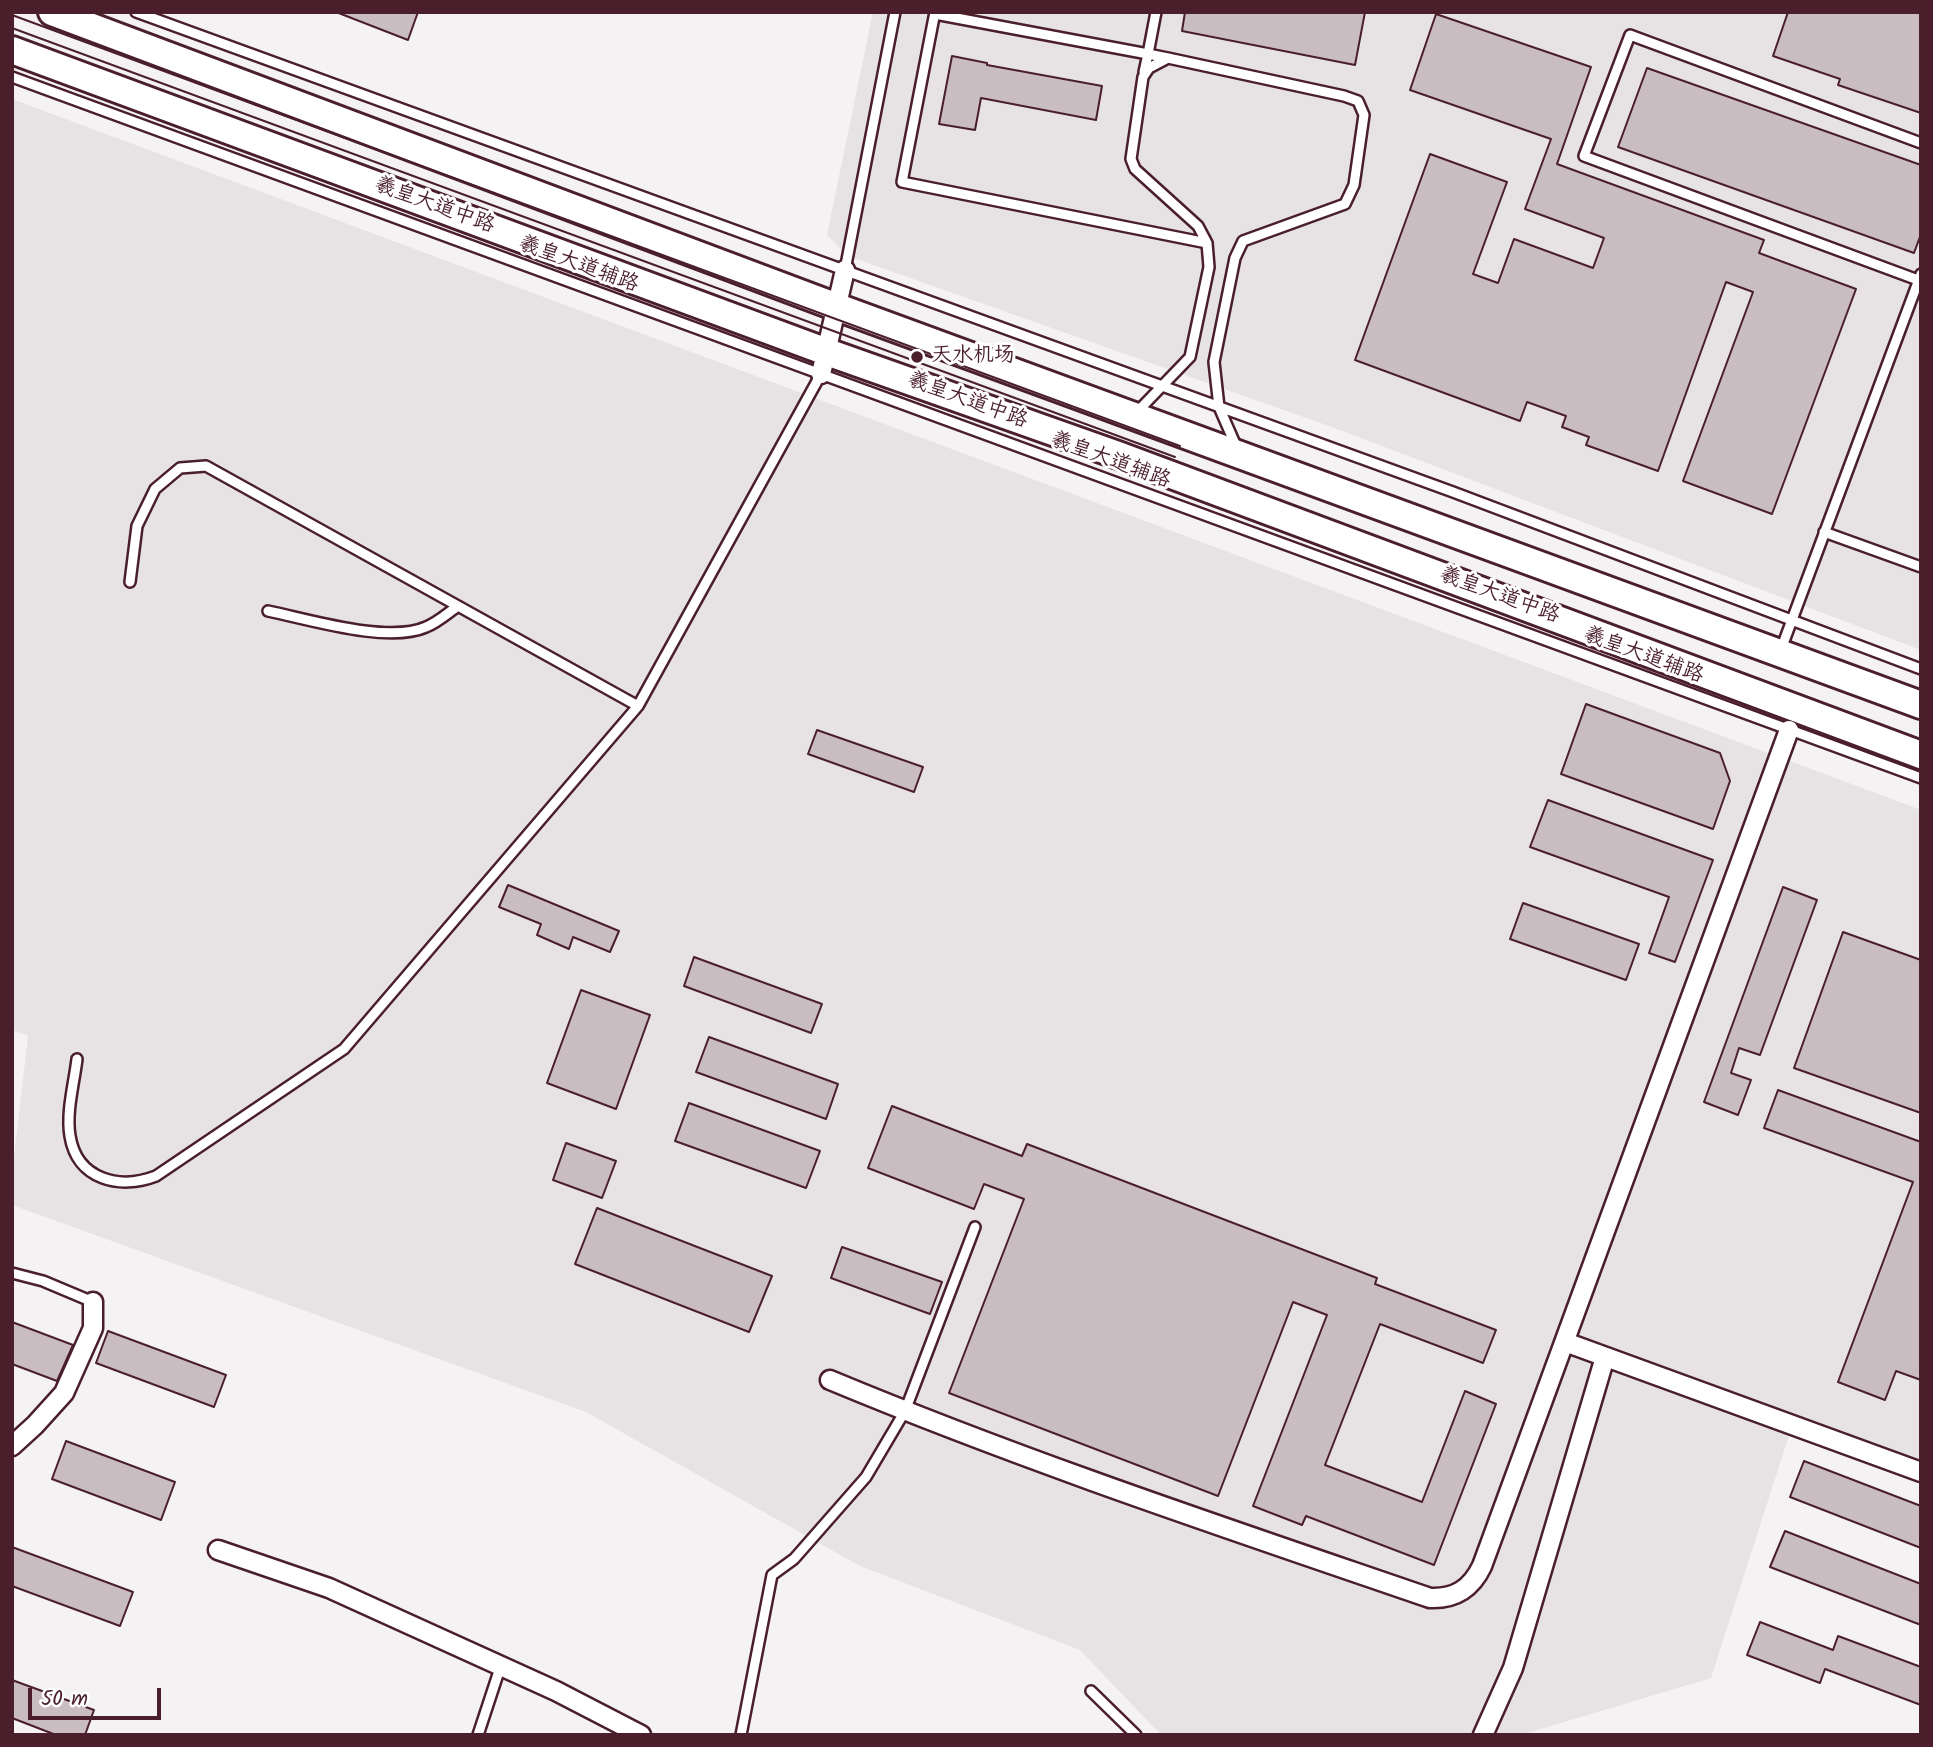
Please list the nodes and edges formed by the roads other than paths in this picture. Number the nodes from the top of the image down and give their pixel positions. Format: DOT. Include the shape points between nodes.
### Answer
graph roads {
  1 [pos="52,12"];
  2 [pos="136,12"];
  3 [pos="895,12"];
  4 [pos="1156,12"];
  5 [pos="935,13"];
  6 [pos="12,50"];
  7 [pos="1148,54"];
  8 [pos="1168,58"];
  9 [pos="12,77"];
  10 [pos="1143,77"];
  11 [pos="1921,143"];
  12 [pos="1207,243"];
  13 [pos="845,270"];
  14 [pos="1920,277"];
  15 [pos="836,307"];
  16 [pos="824,363"];
  17 [pos="1164,386"];
  18 [pos="1219,407"];
  19 [pos="1133,416"];
  20 [pos="1239,454"];
  21 [pos="1824,532"];
  22 [pos="1921,567"];
  23 [pos="130,582"];
  24 [pos="458,606"];
  25 [pos="268,611"];
  26 [pos="1791,620"];
  27 [pos="1779,653"];
  28 [pos="1921,669"];
  29 [pos="1921,705"];
  30 [pos="638,706"];
  31 [pos="1789,730"];
  32 [pos="1921,755"];
  33 [pos="1921,778"];
  34 [pos="77,1059"];
  35 [pos="975,1227"];
  36 [pos="12,1273"];
  37 [pos="93,1301"];
  38 [pos="1565,1342"];
  39 [pos="1605,1357"];
  40 [pos="830,1380"];
  41 [pos="905,1411"];
  42 [pos="12,1446"];
  43 [pos="1921,1472"];
  44 [pos="218,1550"];
  45 [pos="500,1665"];
  46 [pos="1091,1691"];
  47 [pos="478,1735"];
  48 [pos="641,1735"];
  49 [pos="741,1735"];
  50 [pos="1136,1735"];
  51 [pos="1483,1735"];
  1 -- 15 [label="main road, 羲皇大道中路"];
  2 -- 13 [label="lane"];
  3 -- 13 [label="lane"];
  4 -- 7 [label="lane"];
  5 -- 7 [label="lane"];
  5 -- 12 [label="lane" via="902,182"];
  6 -- 16 [label="main road, 羲皇大道中路"];
  7 -- 8 [label="lane"];
  7 -- 10 [label="lane"];
  8 -- 10 [label="lane" via="1149,68"];
  8 -- 18 [label="lane" via="1344,96 1358,101 1364,115 1354,185 1345,204 1243,241 1235,258 1214,362"];
  9 -- 16 [label="lane, 羲皇大道辅路"];
  10 -- 12 [label="lane" via="1131,159 1135,169 1198,226"];
  11 -- 14 [label="lane" via="1630,35 1584,156"];
  12 -- 17 [label="lane" via="1209,267 1190,357"];
  13 -- 15 [label="street"];
  13 -- 17 [label="lane"];
  14 -- 21 [label="lane"];
  15 -- 16 [label="street"];
  15 -- 19 [label="main road, 羲皇大道中路"];
  16 -- 30 [label="lane"];
  16 -- 31 [label="lane, 羲皇大道辅路"];
  16 -- 32 [label="main road, 羲皇大道中路" via="1118,455"];
  17 -- 18 [label="lane"];
  17 -- 19 [label="lane"];
  18 -- 20 [label="lane"];
  18 -- 26 [label="lane"];
  19 -- 20 [label="main road, 羲皇大道中路"];
  20 -- 27 [label="main road, 羲皇大道中路"];
  21 -- 22 [label="lane"];
  21 -- 26 [label="lane"];
  23 -- 24 [label="lane" via="137,526 155,489 180,468 206,466"];
  24 -- 25 [label="lane" via="425,628 392,633"];
  24 -- 30 [label="lane"];
  26 -- 27 [label="lane"];
  26 -- 28 [label="lane"];
  27 -- 29 [label="main road, 羲皇大道中路"];
  30 -- 34 [label="lane" via="344,1049 156,1176 121,1184 103,1179 77,1155 69,1121"];
  31 -- 33 [label="lane, 羲皇大道辅路"];
  31 -- 38 [label="street"];
  35 -- 41 [label="lane"];
  36 -- 37 [label="lane"];
  37 -- 42 [label="street" via="93,1328 64,1393"];
  38 -- 39 [label="street"];
  38 -- 41 [label="street" via="1477,1578 1468,1588 1443,1598 1430,1598 1205,1521"];
  39 -- 43 [label="street"];
  39 -- 51 [label="street" via="1513,1668"];
  40 -- 41 [label="street"];
  41 -- 49 [label="lane" via="866,1477 794,1559 772,1575"];
  44 -- 45 [label="street" via="330,1588"];
  45 -- 47 [label="lane"];
  45 -- 48 [label="street"];
  46 -- 50 [label="lane"];
}
